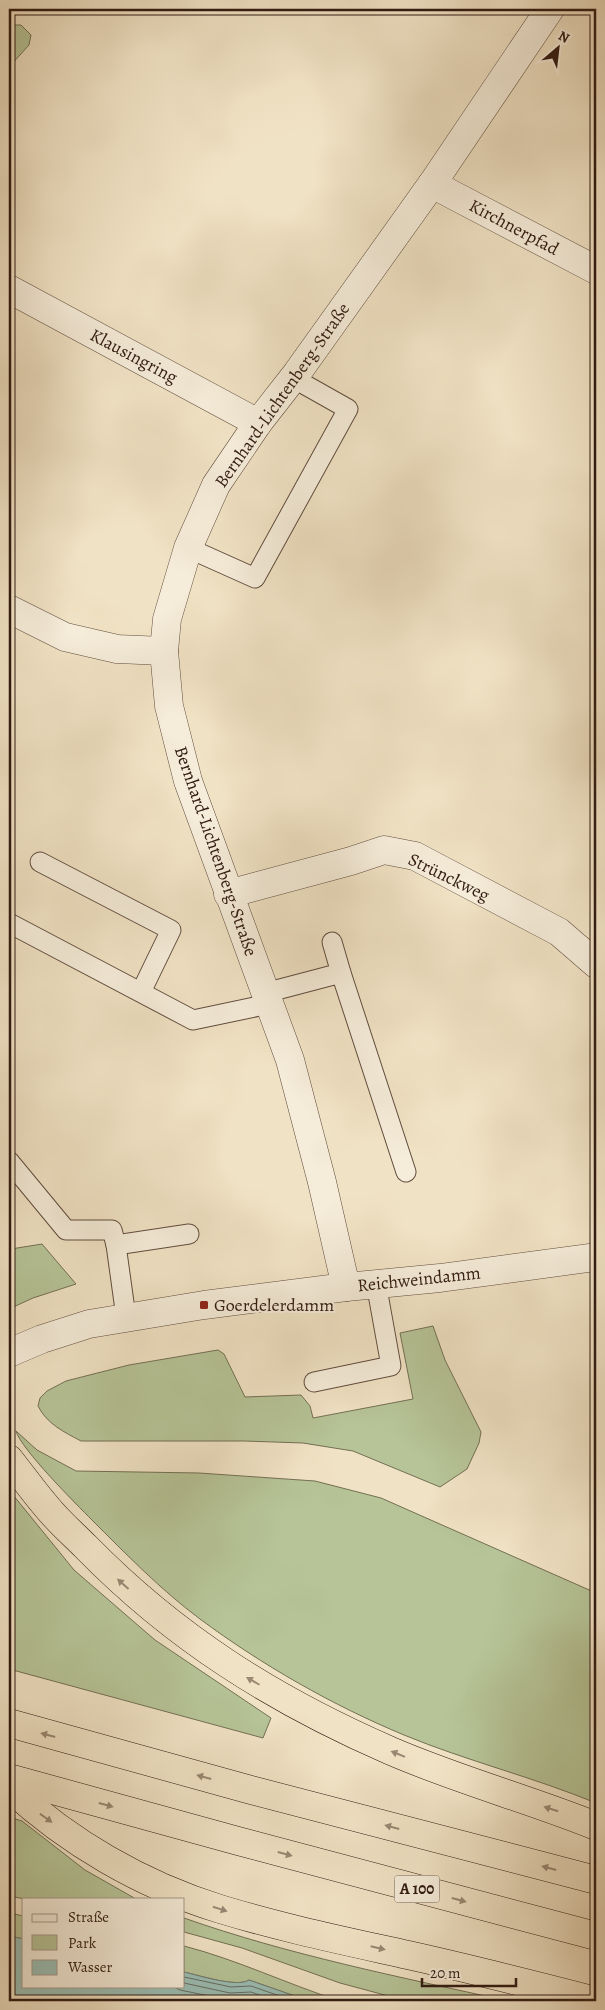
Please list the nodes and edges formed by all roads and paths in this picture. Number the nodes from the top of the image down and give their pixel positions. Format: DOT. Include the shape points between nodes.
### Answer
graph roads {
  1 [pos="550,9"];
  2 [pos="432,184"];
  3 [pos="596,270"];
  4 [pos="9,289"];
  5 [pos="293,378"];
  6 [pos="258,423"];
  7 [pos="188,548"];
  8 [pos="9,609"];
  9 [pos="164,651"];
  10 [pos="40,862"];
  11 [pos="228,894"];
  12 [pos="9,923"];
  13 [pos="332,942"];
  14 [pos="596,964"];
  15 [pos="340,973"];
  16 [pos="141,992"];
  17 [pos="267,999"];
  18 [pos="9,1161"];
  19 [pos="406,1172"];
  20 [pos="189,1234"];
  21 [pos="116,1245"];
  22 [pos="596,1257"];
  23 [pos="376,1283"];
  24 [pos="346,1287"];
  25 [pos="126,1317"];
  26 [pos="9,1354"];
  27 [pos="314,1382"];
  28 [pos="9,1459"];
  29 [pos="9,1723"];
  30 [pos="9,1778"];
  31 [pos="9,1786"];
  32 [pos="596,1826"];
  33 [pos="596,1880"];
  34 [pos="596,1936"];
  35 [pos="596,2001"];
  1 -- 2 [label="street, Bernhard-Lichtenberg-Straße"];
  2 -- 3 [label="street, Kirchnerpfad"];
  2 -- 5 [label="street, Bernhard-Lichtenberg-Straße"];
  4 -- 6 [label="street, Klausingring"];
  5 -- 6 [label="street, Bernhard-Lichtenberg-Straße"];
  5 -- 7 [label="lane" via="348,409 255,578"];
  6 -- 7 [label="street, Bernhard-Lichtenberg-Straße" via="216,484"];
  7 -- 9 [label="street, Bernhard-Lichtenberg-Straße" via="167,619"];
  8 -- 9 [label="street" via="64,638 116,649"];
  9 -- 11 [label="street, Bernhard-Lichtenberg-Straße" via="169,706 188,781"];
  10 -- 16 [label="lane" via="171,930"];
  11 -- 14 [label="street, Strünckweg" via="384,850 416,856 558,932"];
  11 -- 17 [label="street, Bernhard-Lichtenberg-Straße"];
  12 -- 16 [label="lane"];
  13 -- 15 [label="lane"];
  15 -- 17 [label="lane"];
  15 -- 19 [label="lane"];
  16 -- 17 [label="lane" via="193,1020"];
  17 -- 24 [label="street, Bernhard-Lichtenberg-Straße" via="290,1060"];
  18 -- 21 [label="lane" via="66,1230 112,1230"];
  20 -- 21 [label="lane"];
  21 -- 25 [label="lane"];
  22 -- 23 [label="street, Reichweindamm" via="440,1278"];
  23 -- 24 [label="street, Reichweindamm"];
  23 -- 27 [label="lane" via="391,1366"];
  24 -- 25 [label="street, Reichweindamm"];
  25 -- 26 [label="street, Reichweindamm" via="42,1339"];
  32 -- 28 [label="highway, one-way" via="392,1751 326,1720 234,1670 176,1628 111,1573 47,1507"];
  33 -- 29 [label="highway, one-way"];
  30 -- 34 [label="highway, A 100, one-way"];
  31 -- 35 [label="highway, one-way" via="32,1808 95,1852 147,1880 219,1909"];
}
